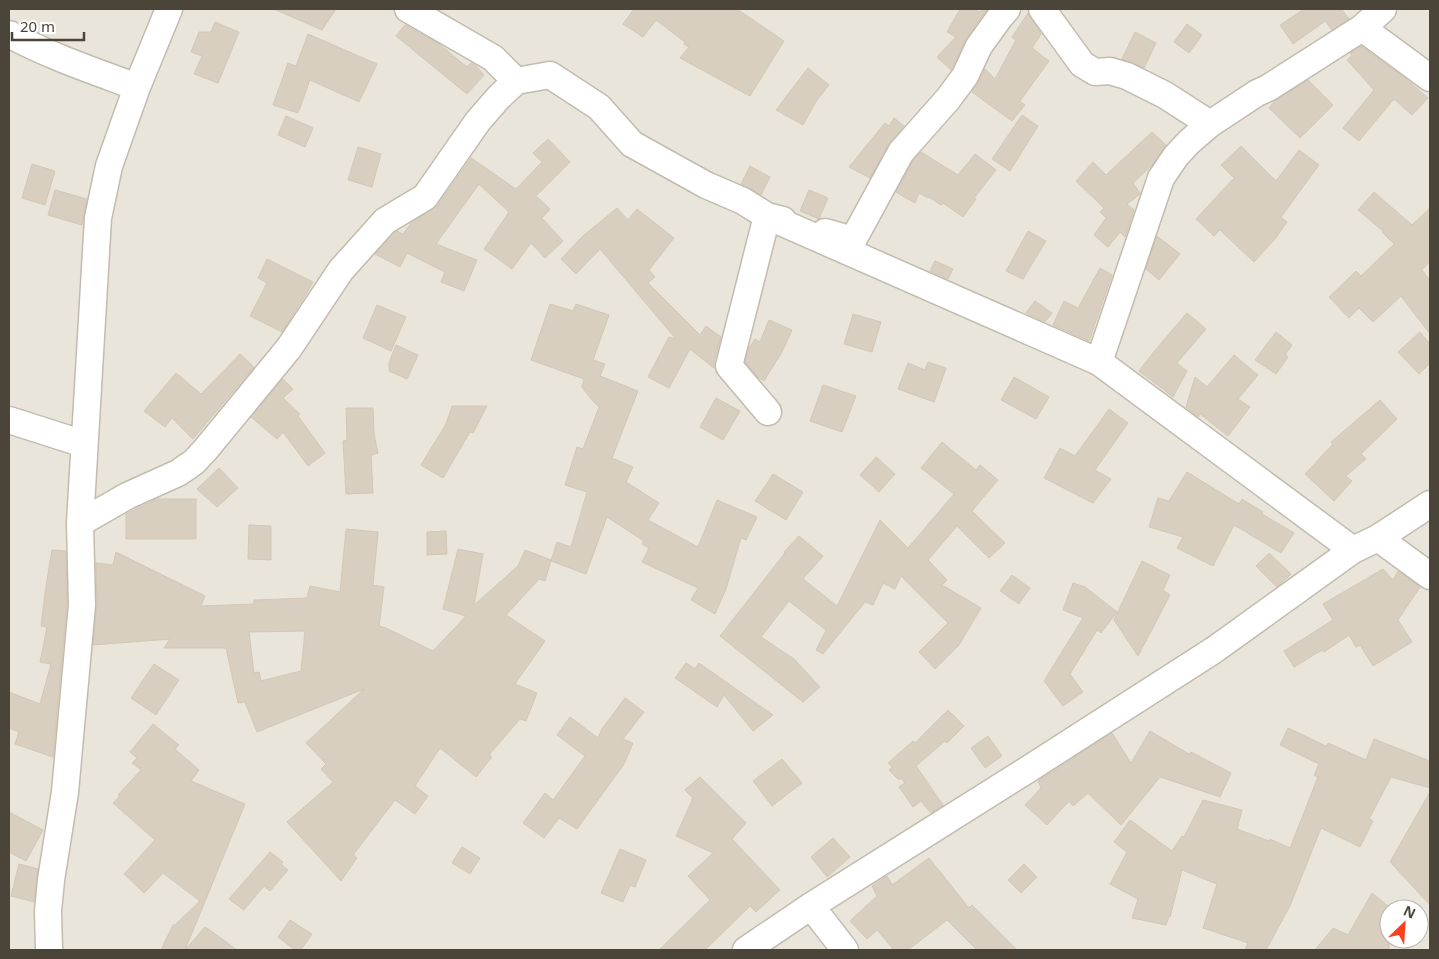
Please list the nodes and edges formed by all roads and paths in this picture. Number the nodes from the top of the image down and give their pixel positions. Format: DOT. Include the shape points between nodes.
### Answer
graph roads {
  1 [pos="169,9"];
  2 [pos="408,9"];
  3 [pos="1007,9"];
  4 [pos="1042,9"];
  5 [pos="1383,9"];
  6 [pos="1362,28"];
  7 [pos="9,34"];
  8 [pos="1430,78"];
  9 [pos="516,81"];
  10 [pos="137,87"];
  11 [pos="1210,124"];
  12 [pos="767,216"];
  13 [pos="1099,362"];
  14 [pos="768,412"];
  15 [pos="9,420"];
  16 [pos="84,444"];
  17 [pos="1430,504"];
  18 [pos="80,523"];
  19 [pos="1378,538"];
  20 [pos="1353,550"];
  21 [pos="1430,576"];
  22 [pos="811,906"];
  23 [pos="49,950"];
  24 [pos="746,950"];
  25 [pos="845,950"];
  1 -- 10 [label="street"];
  2 -- 9 [label="street" via="493,58"];
  3 -- 12 [label="street" via="979,46 965,76 902,152 853,240"];
  4 -- 11 [label="street" via="1082,64 1095,72 1110,71 1127,76"];
  5 -- 6 [label="street"];
  6 -- 8 [label="street"];
  6 -- 11 [label="street"];
  7 -- 10 [label="street"];
  9 -- 12 [label="street" via="550,75 598,108 632,144"];
  9 -- 18 [label="street" via="478,121 425,197 385,221 341,270 289,348 194,462"];
  10 -- 16 [label="street" via="109,166 98,218"];
  11 -- 13 [label="street" via="1188,142 1161,178"];
  12 -- 13 [label="street"];
  12 -- 14 [label="street" via="729,366"];
  13 -- 20 [label="street"];
  15 -- 16 [label="street"];
  16 -- 18 [label="street"];
  17 -- 19 [label="street"];
  18 -- 23 [label="street" via="82,605 65,792 48,911"];
  19 -- 20 [label="street"];
  19 -- 21 [label="street"];
  20 -- 22 [label="street" via="1214,650"];
  22 -- 24 [label="street"];
  22 -- 25 [label="street"];
}
